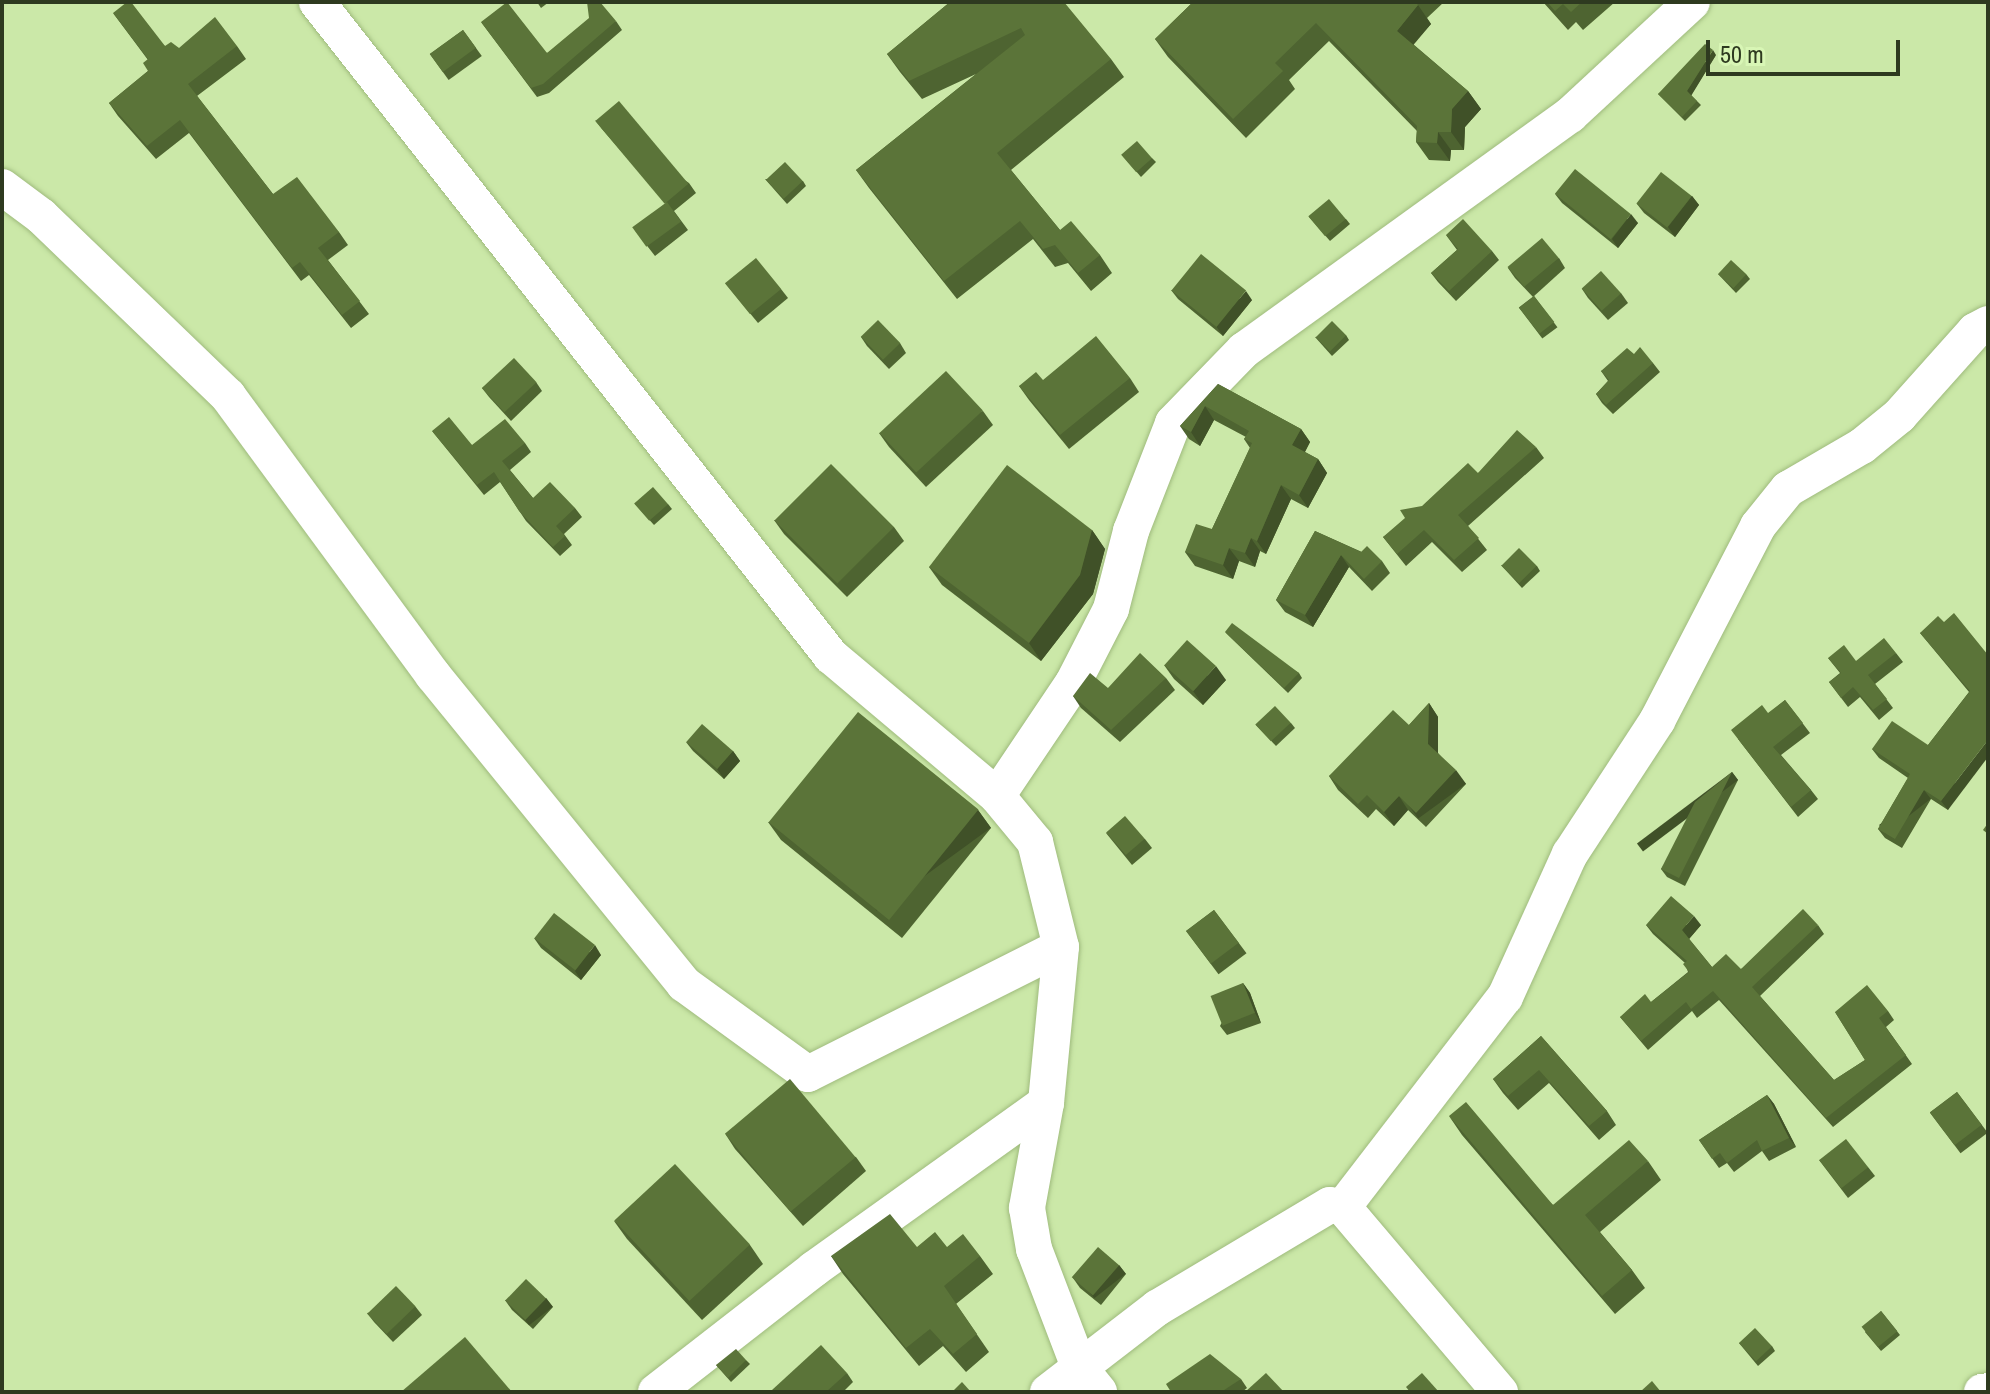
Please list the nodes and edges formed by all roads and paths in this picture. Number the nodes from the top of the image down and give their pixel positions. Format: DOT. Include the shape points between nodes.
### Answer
graph roads {
  1 [pos="317,2"];
  2 [pos="1692,2"];
  3 [pos="2,187"];
  4 [pos="1988,324"];
  5 [pos="997,796"];
  6 [pos="1061,947"];
  7 [pos="1046,1103"];
  8 [pos="1343,1207"];
  9 [pos="1089,1380"];
  10 [pos="1988,1391"];
  11 [pos="656,1392"];
  12 [pos="1048,1392"];
  13 [pos="1500,1392"];
  14 [pos="1982,1392"];
  1 -- 5 [label="street" via="831,656"];
  2 -- 5 [label="street" via="1570,115 1244,350 1173,423 1131,531 1111,609 1073,683"];
  3 -- 6 [label="street" via="41,216 228,396 433,675 684,984 808,1074"];
  4 -- 8 [label="street" via="1975,331 1899,416 1862,446 1788,489 1758,526 1657,721 1570,854 1505,997"];
  5 -- 6 [label="street" via="1040,853"];
  6 -- 7 [label="street"];
  7 -- 9 [label="street" via="1027,1208 1034,1249"];
  7 -- 11 [label="street" via="814,1269"];
  8 -- 9 [label="street" via="1330,1205 1170,1300"];
  8 -- 13 [label="street"];
  9 -- 12 [label="street"];
  10 -- 14 [label="street"];
}
